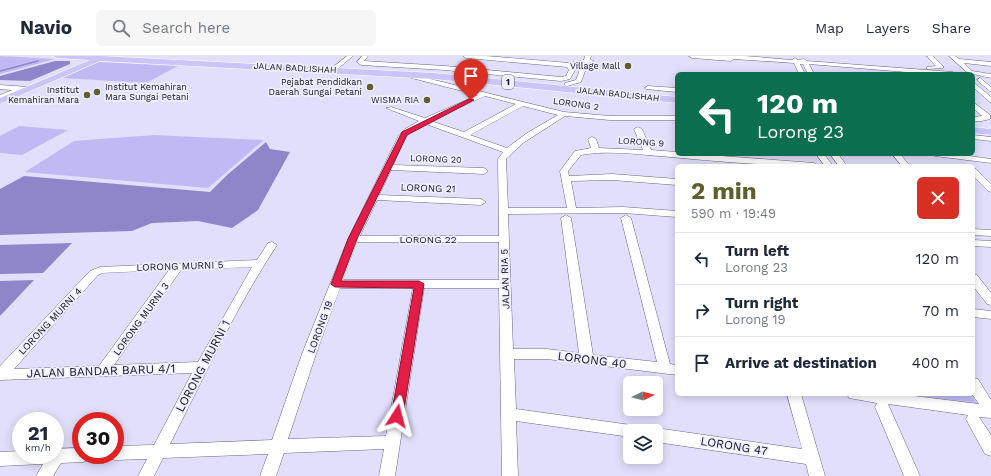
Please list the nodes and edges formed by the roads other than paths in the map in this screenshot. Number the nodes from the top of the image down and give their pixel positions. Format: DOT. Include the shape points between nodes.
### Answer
graph roads {
  1 [pos="57,56"];
  2 [pos="355,56"];
  3 [pos="365,56"];
  4 [pos="466,56"];
  5 [pos="531,56"];
  6 [pos="692,56"];
  7 [pos="723,56"];
  8 [pos="774,56"];
  9 [pos="924,56"];
  10 [pos="930,56"];
  11 [pos="938,56"];
  12 [pos="945,56"];
  13 [pos="952,56"];
  14 [pos="75,57"];
  15 [pos="104,57"];
  16 [pos="493,57"];
  17 [pos="748,58"];
  18 [pos="402,59"];
  19 [pos="589,59"];
  20 [pos="760,59"];
  21 [pos="573,60"];
  22 [pos="957,61"];
  23 [pos="796,62"];
  24 [pos="805,63"];
  25 [pos="840,63"];
  26 [pos="991,64"];
  27 [pos="83,65"];
  28 [pos="341,65"];
  29 [pos="359,65"];
  30 [pos="395,65"];
  31 [pos="801,72"];
  32 [pos="810,72"];
  33 [pos="872,72"];
  34 [pos="942,72"];
  35 [pos="952,72"];
  36 [pos="961,72"];
  37 [pos="971,72"];
  38 [pos="975,73"];
  39 [pos="402,74"];
  40 [pos="991,76"];
  41 [pos="991,79"];
  42 [pos="494,81"];
  43 [pos="567,84"];
  44 [pos="588,86"];
  45 [pos="975,86"];
  46 [pos="0,87"];
  47 [pos="24,89"];
  48 [pos="991,90"];
  49 [pos="472,91"];
  50 [pos="675,92"];
  51 [pos="485,94"];
  52 [pos="975,95"];
  53 [pos="0,97"];
  54 [pos="675,100"];
  55 [pos="0,101"];
  56 [pos="522,104"];
  57 [pos="990,105"];
  58 [pos="975,106"];
  59 [pos="389,108"];
  60 [pos="564,114"];
  61 [pos="675,118"];
  62 [pos="975,118"];
  63 [pos="426,122"];
  64 [pos="975,125"];
  65 [pos="991,127"];
  66 [pos="638,129"];
  67 [pos="975,130"];
  68 [pos="991,132"];
  69 [pos="464,135"];
  70 [pos="975,137"];
  71 [pos="592,139"];
  72 [pos="991,139"];
  73 [pos="596,150"];
  74 [pos="509,151"];
  75 [pos="648,153"];
  76 [pos="675,154"];
  77 [pos="705,156"];
  78 [pos="898,156"];
  79 [pos="950,156"];
  80 [pos="958,157"];
  81 [pos="765,158"];
  82 [pos="991,161"];
  83 [pos="802,164"];
  84 [pos="904,164"];
  85 [pos="965,164"];
  86 [pos="388,167"];
  87 [pos="484,170"];
  88 [pos="975,173"];
  89 [pos="565,179"];
  90 [pos="675,182"];
  91 [pos="991,189"];
  92 [pos="373,197"];
  93 [pos="481,202"];
  94 [pos="503,214"];
  95 [pos="569,214"];
  96 [pos="675,214"];
  97 [pos="626,218"];
  98 [pos="675,222"];
  99 [pos="975,232"];
  100 [pos="991,233"];
  101 [pos="353,239"];
  102 [pos="504,239"];
  103 [pos="975,243"];
  104 [pos="991,244"];
  105 [pos="272,245"];
  106 [pos="260,263"];
  107 [pos="178,266"];
  108 [pos="100,270"];
  109 [pos="975,281"];
  110 [pos="335,284"];
  111 [pos="419,284"];
  112 [pos="505,284"];
  113 [pos="991,301"];
  114 [pos="975,313"];
  115 [pos="991,315"];
  116 [pos="507,354"];
  117 [pos="587,358"];
  118 [pos="202,367"];
  119 [pos="671,370"];
  120 [pos="103,371"];
  121 [pos="0,375"];
  122 [pos="975,386"];
  123 [pos="795,396"];
  124 [pos="869,396"];
  125 [pos="882,407"];
  126 [pos="991,412"];
  127 [pos="509,414"];
  128 [pos="973,419"];
  129 [pos="623,430"];
  130 [pos="663,436"];
  131 [pos="393,442"];
  132 [pos="278,446"];
  133 [pos="991,449"];
  134 [pos="158,451"];
  135 [pos="124,453"];
  136 [pos="0,458"];
  137 [pos="12,458"];
  138 [pos="812,458"];
  139 [pos="51,464"];
  140 [pos="44,476"];
  141 [pos="146,476"];
  142 [pos="268,476"];
  143 [pos="387,476"];
  144 [pos="510,476"];
  145 [pos="817,476"];
  146 [pos="912,476"];
  1 -- 14 [label="main road, JALAN BADLISHAH / 1"];
  2 -- 28 [label="street"];
  3 -- 29 [label="street"];
  4 -- 16 [label="street"];
  5 -- 21 [label="street"];
  6 -- 17 [label="street"];
  7 -- 20 [label="street"];
  8 -- 25 [label="street"];
  9 -- 10 [label="street"];
  10 -- 25 [label="street" via="941,67"];
  11 -- 35 [label="street"];
  12 -- 36 [label="street"];
  13 -- 22 [label="street"];
  14 -- 15 [label="main road, JALAN BADLISHAH / 1"];
  14 -- 27 [label="main road" via="83,60"];
  15 -- 27 [label="main road"];
  15 -- 27 [label="main road"];
  15 -- 28 [label="main road, JALAN BADLISHAH / 1"];
  15 -- 28 [label="main road, JALAN BADLISHAH / 1"];
  16 -- 21 [label="street"];
  17 -- 20 [label="street"];
  17 -- 23 [label="street"];
  18 -- 30 [label="street"];
  19 -- 21 [label="street"];
  19 -- 43 [label="street" via="578,82"];
  19 -- 44 [label="street" via="584,82"];
  20 -- 23 [label="street"];
  21 -- 30 [label="street" via="568,78 561,79"];
  22 -- 26 [label="street"];
  22 -- 37 [label="street"];
  23 -- 24 [label="street"];
  23 -- 31 [label="street"];
  24 -- 25 [label="street"];
  24 -- 32 [label="street"];
  24 -- 33 [label="street"];
  25 -- 34 [label="street"];
  27 -- 47 [label="main road"];
  28 -- 29 [label="main road, JALAN BADLISHAH / 1"];
  28 -- 39 [label="main road, JALAN BADLISHAH / 1"];
  29 -- 30 [label="street"];
  29 -- 43 [label="main road, JALAN BADLISHAH / 1"];
  38 -- 40 [label="street"];
  39 -- 42 [label="main road, JALAN BADLISHAH / 1"];
  39 -- 49 [label="street, LORONG 2"];
  41 -- 48 [label="street" via="980,80"];
  42 -- 49 [label="main road" via="465,82"];
  42 -- 54 [label="main road, JALAN BADLISHAH / 1"];
  43 -- 44 [label="main road, JALAN BADLISHAH / 1"];
  44 -- 50 [label="main road, JALAN BADLISHAH / 1"];
  45 -- 57 [label="street"];
  46 -- 47 [label="street"];
  47 -- 53 [label="street"];
  47 -- 55 [label="main road"];
  49 -- 51 [label="street, LORONG 2"];
  51 -- 56 [label="street, LORONG 2"];
  51 -- 63 [label="street, LORONG 19"];
  52 -- 57 [label="street"];
  56 -- 60 [label="street, LORONG 2"];
  56 -- 69 [label="street"];
  58 -- 62 [label="street" via="986,117"];
  59 -- 63 [label="street"];
  60 -- 61 [label="street, LORONG 2" via="610,118"];
  60 -- 74 [label="street"];
  63 -- 69 [label="street"];
  63 -- 86 [label="street, LORONG 19" via="404,134"];
  64 -- 65 [label="main road"];
  66 -- 75 [label="street"];
  67 -- 68 [label="main road"];
  69 -- 74 [label="street"];
  70 -- 72 [label="street"];
  71 -- 73 [label="street"];
  73 -- 75 [label="street, LORONG 9"];
  73 -- 89 [label="street, LORONG 9" via="576,154 564,171"];
  74 -- 94 [label="street, JALAN RIA 5" via="502,162"];
  75 -- 76 [label="street, LORONG 9"];
  77 -- 81 [label="street, LORONG 9"];
  78 -- 84 [label="street"];
  79 -- 80 [label="street"];
  80 -- 82 [label="street"];
  80 -- 85 [label="street"];
  81 -- 83 [label="street, LORONG 9"];
  86 -- 87 [label="street, LORONG 20"];
  86 -- 92 [label="street, LORONG 19"];
  88 -- 91 [label="street"];
  89 -- 90 [label="street" via="612,177"];
  89 -- 95 [label="street"];
  92 -- 93 [label="street, LORONG 21"];
  92 -- 101 [label="street, LORONG 19"];
  94 -- 95 [label="street"];
  94 -- 102 [label="street, JALAN RIA 5"];
  95 -- 96 [label="street" via="628,210"];
  95 -- 97 [label="street"];
  95 -- 117 [label="street"];
  97 -- 98 [label="street"];
  97 -- 119 [label="street"];
  99 -- 100 [label="street"];
  101 -- 102 [label="street, LORONG 22"];
  101 -- 110 [label="street, LORONG 19"];
  102 -- 112 [label="street, JALAN RIA 5"];
  103 -- 104 [label="street"];
  105 -- 106 [label="street, LORONG MURNI 1"];
  106 -- 107 [label="street, LORONG MURNI 5"];
  106 -- 118 [label="street, LORONG MURNI 1"];
  107 -- 108 [label="street, LORONG MURNI 5"];
  107 -- 120 [label="street, LORONG MURNI 3"];
  108 -- 121 [label="street, LORONG MURNI 4" via="94,273"];
  109 -- 113 [label="street"];
  110 -- 111 [label="street"];
  110 -- 132 [label="street, LORONG 19"];
  111 -- 112 [label="street"];
  111 -- 131 [label="street"];
  112 -- 116 [label="street, JALAN RIA 5"];
  114 -- 115 [label="street"];
  116 -- 117 [label="street, LORONG 40"];
  116 -- 127 [label="street, JALAN RIA 5"];
  117 -- 119 [label="street, LORONG 40"];
  118 -- 120 [label="street, JALAN BANDAR BARU 4/1"];
  118 -- 134 [label="street, LORONG MURNI 1"];
  120 -- 121 [label="street, JALAN BANDAR BARU 4/1"];
  122 -- 126 [label="street"];
  123 -- 138 [label="street"];
  124 -- 126 [label="street"];
  125 -- 146 [label="street"];
  127 -- 129 [label="street"];
  127 -- 144 [label="street, JALAN RIA 5"];
  128 -- 133 [label="street"];
  130 -- 138 [label="street, LORONG 47"];
  131 -- 132 [label="street"];
  131 -- 143 [label="street"];
  132 -- 134 [label="street"];
  132 -- 142 [label="street, LORONG 19"];
  134 -- 135 [label="street"];
  134 -- 141 [label="street, LORONG MURNI 1"];
  136 -- 137 [label="street"];
  138 -- 145 [label="street"];
  139 -- 140 [label="street"];
}
